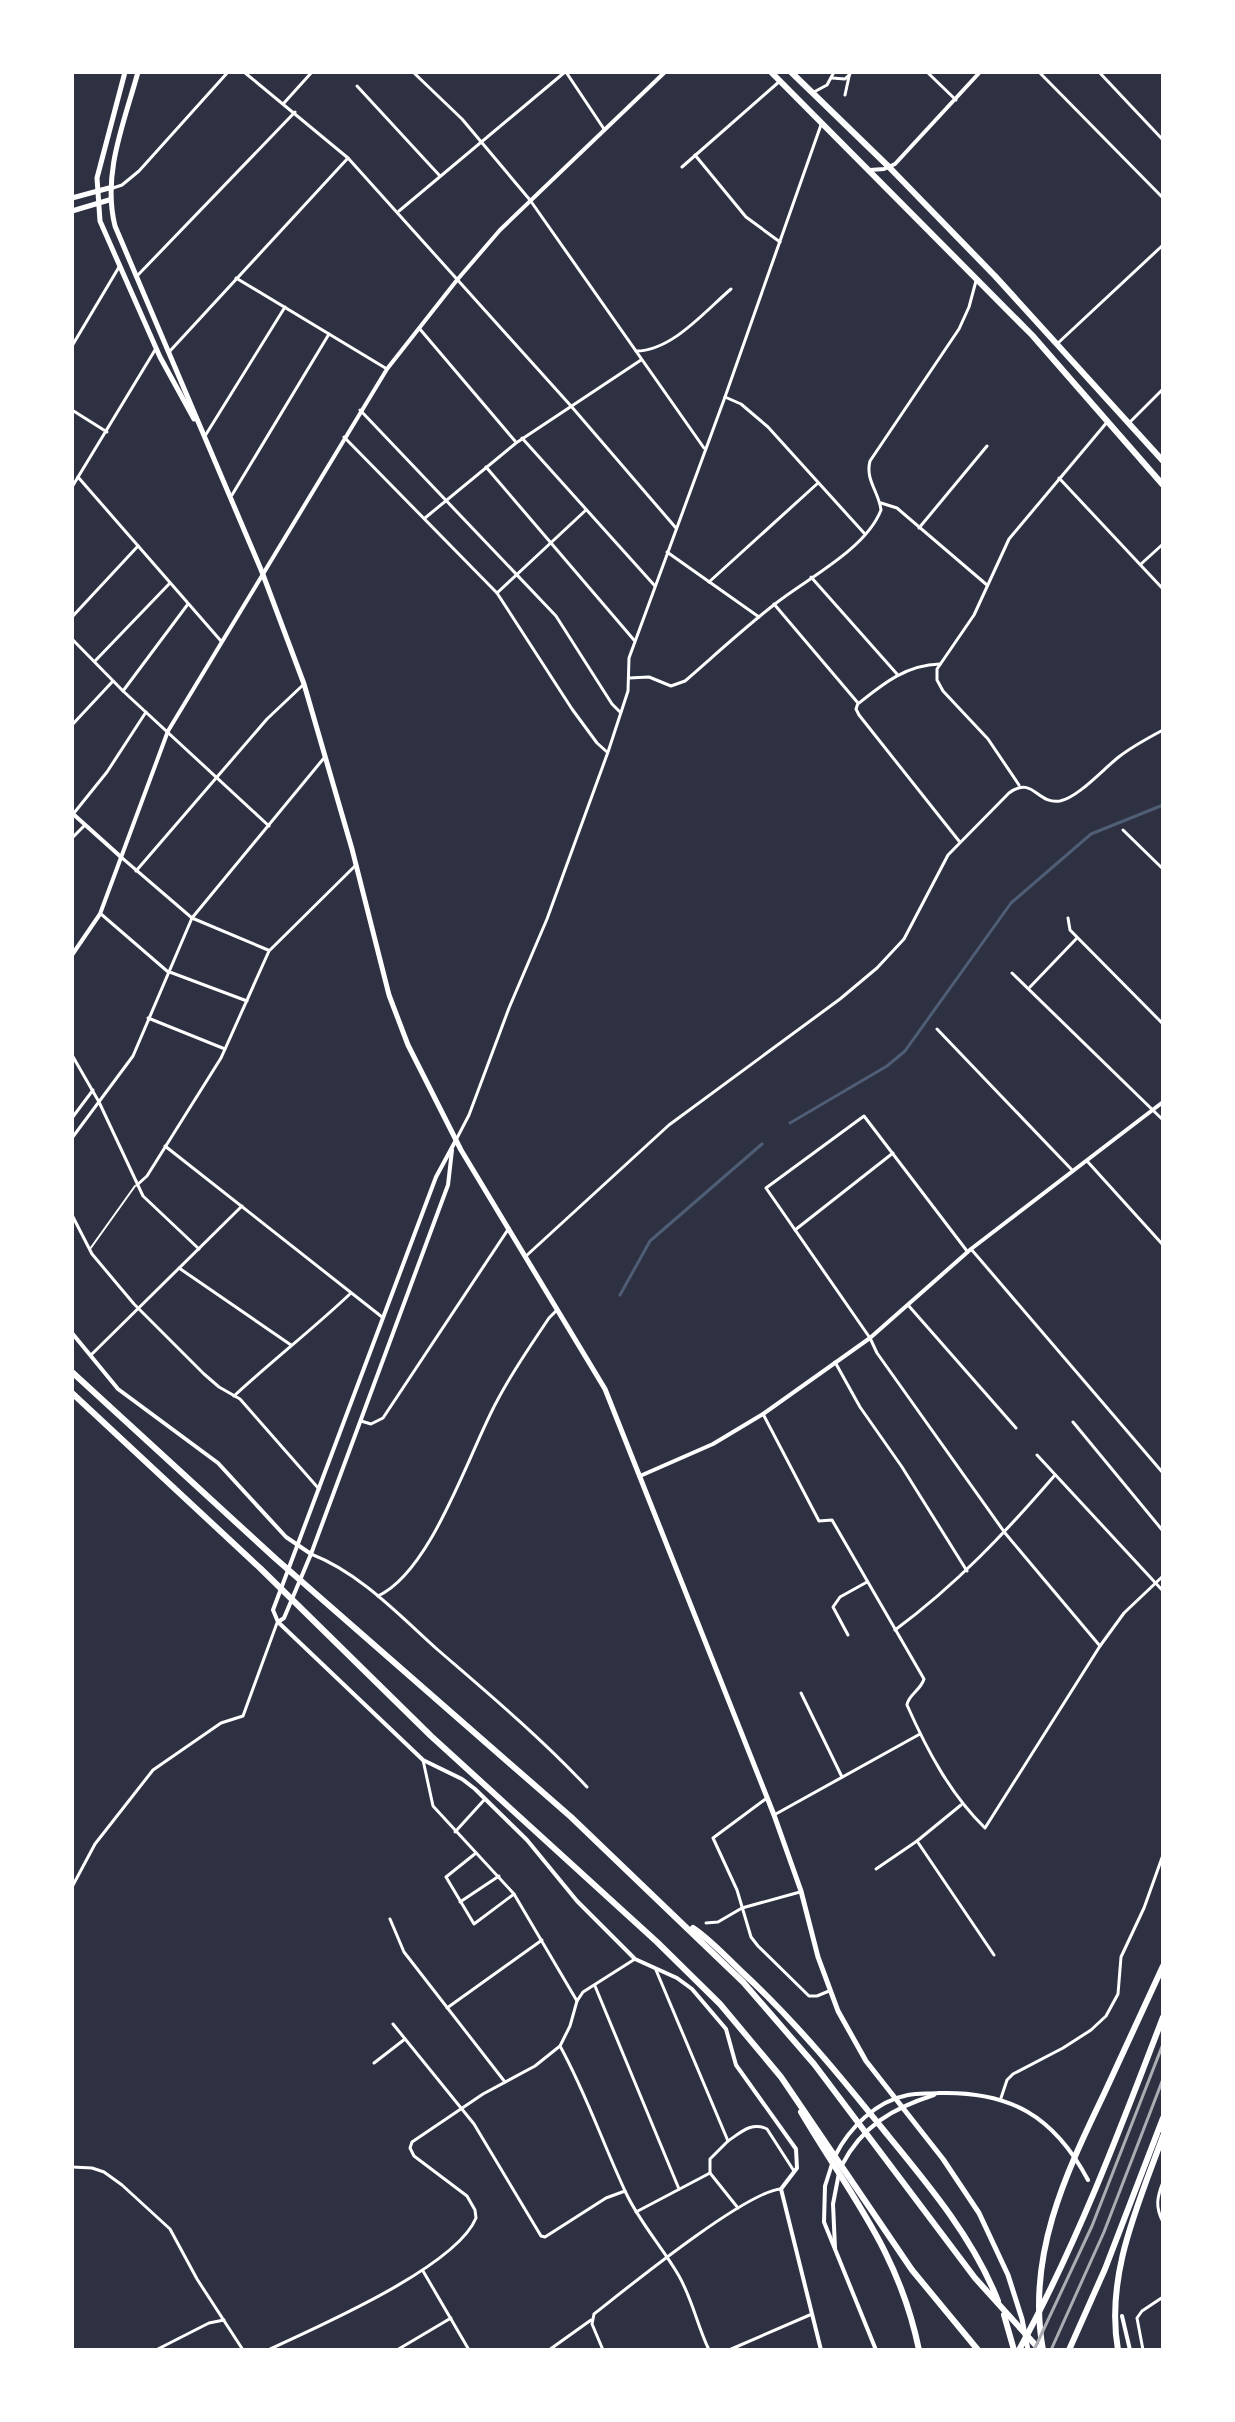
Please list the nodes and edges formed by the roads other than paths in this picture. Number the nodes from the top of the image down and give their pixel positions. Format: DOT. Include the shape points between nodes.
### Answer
graph roads {
  1 [pos="125,72"];
  2 [pos="138,72"];
  3 [pos="228,72"];
  4 [pos="244,72"];
  5 [pos="312,72"];
  6 [pos="413,72"];
  7 [pos="565,72"];
  8 [pos="665,72"];
  9 [pos="771,72"];
  10 [pos="791,72"];
  11 [pos="834,72"];
  12 [pos="927,72"];
  13 [pos="980,72"];
  14 [pos="1039,72"];
  15 [pos="1099,72"];
  16 [pos="851,73"];
  17 [pos="832,78"];
  18 [pos="780,81"];
  19 [pos="357,86"];
  20 [pos="812,93"];
  21 [pos="845,95"];
  22 [pos="956,100"];
  23 [pos="284,103"];
  24 [pos="295,112"];
  25 [pos="822,122"];
  26 [pos="604,129"];
  27 [pos="1163,140"];
  28 [pos="481,141"];
  29 [pos="695,155"];
  30 [pos="348,158"];
  31 [pos="682,167"];
  32 [pos="889,167"];
  33 [pos="870,170"];
  34 [pos="440,176"];
  35 [pos="109,188"];
  36 [pos="96,191"];
  37 [pos="72,198"];
  38 [pos="1163,198"];
  39 [pos="110,199"];
  40 [pos="530,200"];
  41 [pos="97,203"];
  42 [pos="72,211"];
  43 [pos="398,212"];
  44 [pos="780,242"];
  45 [pos="1163,245"];
  46 [pos="119,267"];
  47 [pos="137,276"];
  48 [pos="977,277"];
  49 [pos="236,278"];
  50 [pos="457,280"];
  51 [pos="731,289"];
  52 [pos="285,307"];
  53 [pos="419,328"];
  54 [pos="329,334"];
  55 [pos="1058,343"];
  56 [pos="72,346"];
  57 [pos="156,349"];
  58 [pos="170,351"];
  59 [pos="635,351"];
  60 [pos="641,360"];
  61 [pos="387,369"];
  62 [pos="1163,389"];
  63 [pos="725,397"];
  64 [pos="571,406"];
  65 [pos="72,410"];
  66 [pos="360,410"];
  67 [pos="1108,421"];
  68 [pos="1129,423"];
  69 [pos="107,432"];
  70 [pos="344,437"];
  71 [pos="204,438"];
  72 [pos="522,438"];
  73 [pos="516,443"];
  74 [pos="987,446"];
  75 [pos="705,449"];
  76 [pos="1163,461"];
  77 [pos="486,467"];
  78 [pos="78,477"];
  79 [pos="1059,478"];
  80 [pos="818,483"];
  81 [pos="1163,485"];
  82 [pos="72,487"];
  83 [pos="230,498"];
  84 [pos="446,499"];
  85 [pos="881,503"];
  86 [pos="586,510"];
  87 [pos="424,519"];
  88 [pos="676,528"];
  89 [pos="919,528"];
  90 [pos="865,534"];
  91 [pos="551,544"];
  92 [pos="1163,544"];
  93 [pos="138,546"];
  94 [pos="667,552"];
  95 [pos="1141,564"];
  96 [pos="262,572"];
  97 [pos="518,576"];
  98 [pos="811,577"];
  99 [pos="709,582"];
  100 [pos="170,583"];
  101 [pos="655,586"];
  102 [pos="988,586"];
  103 [pos="1163,589"];
  104 [pos="497,593"];
  105 [pos="188,604"];
  106 [pos="774,604"];
  107 [pos="72,617"];
  108 [pos="759,617"];
  109 [pos="72,639"];
  110 [pos="221,641"];
  111 [pos="635,641"];
  112 [pos="94,662"];
  113 [pos="940,664"];
  114 [pos="897,674"];
  115 [pos="629,678"];
  116 [pos="113,681"];
  117 [pos="304,684"];
  118 [pos="123,691"];
  119 [pos="858,703"];
  120 [pos="146,712"];
  121 [pos="621,714"];
  122 [pos="72,725"];
  123 [pos="1163,730"];
  124 [pos="168,731"];
  125 [pos="608,752"];
  126 [pos="325,756"];
  127 [pos="217,776"];
  128 [pos="1020,787"];
  129 [pos="72,814"];
  130 [pos="85,825"];
  131 [pos="269,826"];
  132 [pos="1123,830"];
  133 [pos="72,838"];
  134 [pos="959,841"];
  135 [pos="121,857"];
  136 [pos="356,865"];
  137 [pos="1163,869"];
  138 [pos="136,871"];
  139 [pos="100,914"];
  140 [pos="192,918"];
  141 [pos="1068,918"];
  142 [pos="1077,938"];
  143 [pos="269,951"];
  144 [pos="72,955"];
  145 [pos="167,971"];
  146 [pos="1012,973"];
  147 [pos="1028,988"];
  148 [pos="247,1001"];
  149 [pos="148,1018"];
  150 [pos="1163,1024"];
  151 [pos="937,1029"];
  152 [pos="225,1049"];
  153 [pos="72,1055"];
  154 [pos="93,1090"];
  155 [pos="99,1102"];
  156 [pos="1163,1102"];
  157 [pos="1153,1110"];
  158 [pos="72,1118"];
  159 [pos="1163,1120"];
  160 [pos="72,1138"];
  161 [pos="456,1140"];
  162 [pos="165,1146"];
  163 [pos="453,1148"];
  164 [pos="893,1152"];
  165 [pos="1087,1161"];
  166 [pos="1073,1171"];
  167 [pos="137,1185"];
  168 [pos="242,1205"];
  169 [pos="72,1215"];
  170 [pos="509,1228"];
  171 [pos="795,1230"];
  172 [pos="1163,1245"];
  173 [pos="199,1249"];
  174 [pos="89,1250"];
  175 [pos="970,1250"];
  176 [pos="526,1256"];
  177 [pos="179,1268"];
  178 [pos="352,1293"];
  179 [pos="908,1305"];
  180 [pos="138,1308"];
  181 [pos="559,1309"];
  182 [pos="384,1319"];
  183 [pos="72,1333"];
  184 [pos="870,1338"];
  185 [pos="293,1346"];
  186 [pos="91,1355"];
  187 [pos="835,1362"];
  188 [pos="72,1372"];
  189 [pos="72,1393"];
  190 [pos="234,1396"];
  191 [pos="763,1414"];
  192 [pos="361,1421"];
  193 [pos="1073,1422"];
  194 [pos="1016,1428"];
  195 [pos="1037,1455"];
  196 [pos="1163,1473"];
  197 [pos="1055,1475"];
  198 [pos="640,1476"];
  199 [pos="319,1489"];
  200 [pos="1163,1531"];
  201 [pos="1005,1533"];
  202 [pos="296,1549"];
  203 [pos="310,1557"];
  204 [pos="967,1571"];
  205 [pos="1163,1576"];
  206 [pos="867,1582"];
  207 [pos="1154,1585"];
  208 [pos="1163,1591"];
  209 [pos="378,1596"];
  210 [pos="278,1622"];
  211 [pos="895,1630"];
  212 [pos="848,1635"];
  213 [pos="1100,1646"];
  214 [pos="801,1693"];
  215 [pos="920,1734"];
  216 [pos="423,1760"];
  217 [pos="842,1777"];
  218 [pos="587,1787"];
  219 [pos="767,1798"];
  220 [pos="485,1799"];
  221 [pos="961,1805"];
  222 [pos="774,1815"];
  223 [pos="455,1832"];
  224 [pos="917,1841"];
  225 [pos="476,1853"];
  226 [pos="1163,1855"];
  227 [pos="876,1869"];
  228 [pos="499,1876"];
  229 [pos="72,1887"];
  230 [pos="801,1891"];
  231 [pos="514,1894"];
  232 [pos="460,1902"];
  233 [pos="742,1908"];
  234 [pos="390,1919"];
  235 [pos="682,1921"];
  236 [pos="706,1923"];
  237 [pos="543,1939"];
  238 [pos="994,1955"];
  239 [pos="635,1959"];
  240 [pos="1163,1966"];
  241 [pos="656,1970"];
  242 [pos="595,1984"];
  243 [pos="829,1991"];
  244 [pos="577,2001"];
  245 [pos="447,2008"];
  246 [pos="1163,2017"];
  247 [pos="393,2024"];
  248 [pos="405,2039"];
  249 [pos="560,2046"];
  250 [pos="374,2063"];
  251 [pos="781,2077"];
  252 [pos="505,2082"];
  253 [pos="940,2093"];
  254 [pos="1001,2098"];
  255 [pos="895,2099"];
  256 [pos="462,2107"];
  257 [pos="902,2107"];
  258 [pos="1163,2118"];
  259 [pos="1163,2136"];
  260 [pos="728,2141"];
  261 [pos="72,2167"];
  262 [pos="794,2171"];
  263 [pos="710,2173"];
  264 [pos="1088,2180"];
  265 [pos="1163,2182"];
  266 [pos="679,2189"];
  267 [pos="781,2189"];
  268 [pos="625,2191"];
  269 [pos="738,2208"];
  270 [pos="636,2213"];
  271 [pos="1163,2222"];
  272 [pos="836,2253"];
  273 [pos="666,2258"];
  274 [pos="423,2271"];
  275 [pos="1163,2297"];
  276 [pos="812,2314"];
  277 [pos="1122,2316"];
  278 [pos="451,2318"];
  279 [pos="224,2320"];
  280 [pos="592,2322"];
  281 [pos="156,2350"];
  282 [pos="243,2350"];
  283 [pos="268,2350"];
  284 [pos="397,2350"];
  285 [pos="469,2350"];
  286 [pos="549,2350"];
  287 [pos="603,2350"];
  288 [pos="709,2350"];
  289 [pos="729,2350"];
  290 [pos="821,2350"];
  291 [pos="876,2350"];
  292 [pos="919,2350"];
  293 [pos="978,2350"];
  294 [pos="1016,2350"];
  295 [pos="1028,2350"];
  296 [pos="1041,2350"];
  297 [pos="1069,2350"];
  298 [pos="1118,2350"];
  299 [pos="1130,2350"];
  300 [pos="1143,2350"];
  1 -- 36 [label="main road"];
  2 -- 35 [label="main road"];
  3 -- 35 [label="street" via="139,171"];
  4 -- 23 [label="street"];
  5 -- 23 [label="street"];
  6 -- 28 [label="street"];
  7 -- 26 [label="street"];
  7 -- 28 [label="street"];
  8 -- 26 [label="street"];
  9 -- 18 [label="main road"];
  10 -- 20 [label="main road"];
  11 -- 17 [label="street"];
  12 -- 22 [label="street"];
  13 -- 22 [label="street"];
  14 -- 38 [label="street"];
  15 -- 27 [label="street"];
  16 -- 17 [label="street" via="845,79"];
  16 -- 21 [label="street"];
  17 -- 20 [label="street"];
  18 -- 25 [label="main road"];
  18 -- 29 [label="street"];
  19 -- 34 [label="street"];
  20 -- 32 [label="main road"];
  22 -- 32 [label="street"];
  23 -- 24 [label="street"];
  24 -- 30 [label="street"];
  24 -- 47 [label="street"];
  25 -- 33 [label="main road"];
  25 -- 44 [label="street"];
  26 -- 40 [label="street"];
  28 -- 34 [label="street"];
  28 -- 40 [label="street"];
  29 -- 31 [label="street"];
  29 -- 44 [label="street" via="746,217"];
  30 -- 43 [label="street"];
  30 -- 49 [label="street"];
  32 -- 33 [label="street"];
  32 -- 55 [label="main road"];
  33 -- 48 [label="main road"];
  34 -- 43 [label="street"];
  35 -- 36 [label="main road"];
  35 -- 39 [label="main road"];
  36 -- 37 [label="main road"];
  36 -- 41 [label="main road"];
  39 -- 41 [label="main road"];
  39 -- 47 [label="main road" via="115,226"];
  40 -- 50 [label="street"];
  40 -- 59 [label="street"];
  41 -- 42 [label="main road"];
  41 -- 46 [label="main road"];
  43 -- 50 [label="street"];
  44 -- 63 [label="street"];
  45 -- 55 [label="street"];
  46 -- 56 [label="street"];
  46 -- 57 [label="main road"];
  47 -- 58 [label="main road"];
  48 -- 67 [label="main road"];
  48 -- 85 [label="street" via="959,329 870,461 869,480"];
  49 -- 52 [label="street"];
  49 -- 58 [label="street"];
  50 -- 53 [label="street"];
  50 -- 64 [label="street"];
  51 -- 59 [label="street" via="657,347"];
  52 -- 54 [label="street"];
  52 -- 71 [label="street"];
  53 -- 61 [label="street"];
  53 -- 73 [label="street"];
  54 -- 61 [label="street"];
  54 -- 83 [label="street"];
  55 -- 68 [label="main road"];
  57 -- 69 [label="street"];
  57 -- 71 [label="main road"];
  58 -- 71 [label="main road"];
  59 -- 60 [label="street"];
  60 -- 64 [label="street"];
  60 -- 75 [label="street"];
  61 -- 66 [label="street"];
  62 -- 68 [label="street"];
  63 -- 75 [label="street"];
  63 -- 80 [label="street" via="768,427"];
  64 -- 72 [label="street"];
  64 -- 88 [label="street"];
  65 -- 69 [label="street"];
  66 -- 70 [label="street"];
  66 -- 84 [label="street"];
  67 -- 79 [label="street"];
  67 -- 81 [label="main road"];
  68 -- 76 [label="main road"];
  69 -- 78 [label="street"];
  70 -- 87 [label="street"];
  70 -- 96 [label="street"];
  71 -- 83 [label="main road"];
  72 -- 73 [label="street"];
  72 -- 86 [label="street"];
  73 -- 77 [label="street"];
  74 -- 89 [label="street"];
  75 -- 88 [label="street"];
  77 -- 84 [label="street"];
  77 -- 91 [label="street"];
  78 -- 82 [label="street"];
  78 -- 93 [label="street"];
  79 -- 95 [label="street"];
  79 -- 102 [label="street" via="1009,539"];
  80 -- 90 [label="street"];
  80 -- 99 [label="street"];
  83 -- 96 [label="main road"];
  84 -- 87 [label="street"];
  84 -- 97 [label="street"];
  85 -- 89 [label="street" via="897,508"];
  85 -- 90 [label="street" via="877,520"];
  86 -- 91 [label="street"];
  86 -- 101 [label="street"];
  87 -- 104 [label="street"];
  88 -- 94 [label="street"];
  89 -- 102 [label="street"];
  90 -- 98 [label="street"];
  91 -- 97 [label="street"];
  91 -- 111 [label="street"];
  92 -- 95 [label="street"];
  93 -- 100 [label="street"];
  93 -- 107 [label="street"];
  94 -- 99 [label="street"];
  94 -- 101 [label="street"];
  95 -- 103 [label="street"];
  96 -- 110 [label="street"];
  96 -- 117 [label="main road"];
  97 -- 104 [label="street"];
  97 -- 121 [label="street" via="556,616"];
  98 -- 106 [label="street"];
  98 -- 114 [label="street"];
  99 -- 108 [label="street"];
  100 -- 105 [label="street"];
  100 -- 112 [label="street"];
  101 -- 111 [label="street"];
  102 -- 113 [label="street"];
  104 -- 125 [label="street" via="572,709"];
  105 -- 110 [label="street"];
  105 -- 118 [label="street"];
  106 -- 108 [label="street"];
  106 -- 119 [label="street"];
  108 -- 115 [label="street" via="680,684"];
  109 -- 112 [label="street"];
  110 -- 124 [label="street"];
  111 -- 115 [label="street"];
  112 -- 116 [label="street"];
  113 -- 114 [label="street"];
  113 -- 128 [label="street" via="936,674 943,691 988,739"];
  114 -- 119 [label="street"];
  115 -- 121 [label="street"];
  116 -- 118 [label="street"];
  116 -- 122 [label="street"];
  117 -- 126 [label="main road"];
  117 -- 127 [label="street"];
  118 -- 120 [label="street"];
  119 -- 134 [label="street" via="859,715"];
  120 -- 124 [label="street"];
  120 -- 129 [label="street"];
  121 -- 125 [label="street"];
  123 -- 128 [label="street" via="1062,800 1048,800"];
  124 -- 127 [label="street"];
  124 -- 135 [label="street"];
  125 -- 161 [label="street" via="547,919"];
  126 -- 131 [label="street"];
  126 -- 136 [label="main road"];
  127 -- 131 [label="street"];
  127 -- 138 [label="street"];
  128 -- 134 [label="street"];
  129 -- 130 [label="street"];
  130 -- 133 [label="street"];
  130 -- 135 [label="street"];
  131 -- 140 [label="street"];
  132 -- 137 [label="street"];
  134 -- 176 [label="street" via="904,939 877,968 669,1125"];
  135 -- 138 [label="street"];
  135 -- 139 [label="street"];
  136 -- 143 [label="street"];
  136 -- 161 [label="main road" via="399,1026"];
  138 -- 140 [label="street"];
  139 -- 144 [label="street"];
  139 -- 145 [label="street"];
  140 -- 143 [label="street"];
  140 -- 145 [label="street"];
  141 -- 142 [label="street"];
  142 -- 147 [label="street"];
  142 -- 150 [label="street"];
  143 -- 148 [label="street"];
  145 -- 148 [label="street"];
  145 -- 149 [label="street"];
  146 -- 147 [label="street"];
  147 -- 157 [label="street"];
  148 -- 152 [label="street"];
  149 -- 152 [label="street"];
  149 -- 155 [label="street" via="130,1062"];
  151 -- 166 [label="street"];
  152 -- 162 [label="street"];
  153 -- 154 [label="street"];
  154 -- 155 [label="street"];
  154 -- 158 [label="street"];
  155 -- 160 [label="street"];
  155 -- 167 [label="street"];
  156 -- 157 [label="street"];
  157 -- 159 [label="street"];
  157 -- 165 [label="street"];
  161 -- 163 [label="street"];
  161 -- 170 [label="main road"];
  162 -- 167 [label="street"];
  162 -- 168 [label="street"];
  163 -- 182 [label="street" via="436,1177"];
  163 -- 192 [label="street" via="448,1185"];
  164 -- 171 [label="street"];
  164 -- 171 [label="street" via="864,1116 766,1188"];
  164 -- 175 [label="street"];
  165 -- 166 [label="street"];
  165 -- 172 [label="street"];
  166 -- 175 [label="street"];
  167 -- 173 [label="street" via="145,1200"];
  167 -- 174 [label="lane"];
  168 -- 173 [label="street"];
  168 -- 178 [label="street"];
  169 -- 174 [label="street"];
  170 -- 176 [label="main road"];
  170 -- 192 [label="street" via="383,1418 371,1424"];
  171 -- 184 [label="street"];
  173 -- 177 [label="street"];
  174 -- 180 [label="street"];
  175 -- 179 [label="street"];
  175 -- 196 [label="street"];
  176 -- 181 [label="main road"];
  177 -- 180 [label="street"];
  177 -- 185 [label="street"];
  178 -- 182 [label="street"];
  178 -- 185 [label="street"];
  179 -- 184 [label="street"];
  179 -- 194 [label="street"];
  180 -- 186 [label="street"];
  180 -- 190 [label="street" via="195,1366"];
  181 -- 198 [label="main road" via="605,1389"];
  181 -- 209 [label="street" via="496,1401 439,1523 400,1580"];
  182 -- 199 [label="street"];
  183 -- 186 [label="street"];
  184 -- 187 [label="street"];
  184 -- 201 [label="street"];
  185 -- 190 [label="street"];
  186 -- 202 [label="street" via="128,1398 230,1474"];
  187 -- 191 [label="street"];
  187 -- 204 [label="street"];
  188 -- 235 [label="main road"];
  189 -- 251 [label="main road" via="431,1736 689,1972"];
  190 -- 199 [label="street"];
  191 -- 198 [label="street" via="713,1444"];
  191 -- 206 [label="street" via="819,1521 832,1520"];
  192 -- 203 [label="street"];
  193 -- 200 [label="street"];
  195 -- 197 [label="street"];
  197 -- 201 [label="street"];
  197 -- 207 [label="street"];
  198 -- 219 [label="main road"];
  199 -- 202 [label="street"];
  201 -- 204 [label="street"];
  201 -- 213 [label="street"];
  202 -- 203 [label="street"];
  202 -- 210 [label="street" via="273,1610"];
  203 -- 209 [label="street" via="327,1560"];
  203 -- 210 [label="street" via="289,1609"];
  204 -- 211 [label="street"];
  205 -- 207 [label="street"];
  206 -- 211 [label="street"];
  206 -- 212 [label="street" via="835,1603"];
  207 -- 208 [label="street"];
  207 -- 213 [label="street"];
  209 -- 218 [label="street" via="526,1724"];
  210 -- 216 [label="street"];
  210 -- 229 [label="street" via="243,1716 221,1723 153,1770 95,1844"];
  211 -- 215 [label="street" via="924,1679 908,1700"];
  213 -- 221 [label="street" via="985,1828"];
  214 -- 217 [label="street"];
  215 -- 217 [label="street"];
  215 -- 221 [label="street"];
  216 -- 220 [label="street" via="462,1779"];
  216 -- 223 [label="street" via="433,1806"];
  217 -- 222 [label="street"];
  219 -- 222 [label="main road"];
  219 -- 233 [label="street" via="713,1838"];
  220 -- 223 [label="street"];
  220 -- 239 [label="street"];
  221 -- 224 [label="street"];
  222 -- 230 [label="main road"];
  223 -- 225 [label="street"];
  224 -- 227 [label="street"];
  224 -- 238 [label="street"];
  225 -- 228 [label="street"];
  225 -- 232 [label="street" via="446,1877"];
  226 -- 254 [label="street" via="1121,1957 1118,1994 1106,2016 1063,2048 1013,2074"];
  228 -- 231 [label="street"];
  228 -- 232 [label="street"];
  230 -- 233 [label="street"];
  230 -- 243 [label="main road"];
  231 -- 232 [label="street" via="474,1924"];
  231 -- 237 [label="street"];
  233 -- 236 [label="street"];
  233 -- 243 [label="street" via="751,1937 804,1992 813,1997"];
  234 -- 245 [label="street" via="404,1952"];
  235 -- 294 [label="main road" via="802,2030 919,2173 994,2291"];
  235 -- 296 [label="main road" via="805,2054 975,2278"];
  237 -- 244 [label="street"];
  237 -- 245 [label="street"];
  239 -- 241 [label="street"];
  239 -- 242 [label="street"];
  240 -- 296 [label="main road" via="1070,2164 1046,2233"];
  241 -- 260 [label="street"];
  241 -- 262 [label="street" via="692,1989 726,2029 736,2065 796,2149"];
  242 -- 244 [label="street"];
  242 -- 266 [label="street"];
  243 -- 255 [label="main road" via="854,2042"];
  244 -- 249 [label="street"];
  245 -- 252 [label="street"];
  246 -- 294 [label="main road" via="1084,2217"];
  247 -- 248 [label="street"];
  248 -- 250 [label="street"];
  248 -- 256 [label="street"];
  249 -- 252 [label="street"];
  249 -- 268 [label="street"];
  251 -- 292 [label="main road" via="891,2260"];
  251 -- 293 [label="main road" via="912,2270"];
  252 -- 256 [label="street"];
  253 -- 254 [label="street"];
  253 -- 255 [label="street"];
  253 -- 257 [label="street"];
  254 -- 264 [label="street" via="1052,2131"];
  255 -- 257 [label="main road"];
  255 -- 272 [label="street" via="876,2108 848,2135 834,2159 825,2186 824,2222"];
  256 -- 268 [label="street" via="541,2236"];
  256 -- 274 [label="street" via="410,2148 424,2166 467,2196 476,2218 466,2237"];
  257 -- 272 [label="street" via="857,2141 841,2168 833,2204"];
  257 -- 295 [label="main road" via="969,2196 1001,2256"];
  258 -- 297 [label="main road"];
  259 -- 298 [label="main road" via="1118,2276"];
  260 -- 262 [label="street" via="749,2127 762,2126"];
  260 -- 263 [label="street" via="710,2159"];
  261 -- 279 [label="street" via="104,2172 170,2229"];
  262 -- 267 [label="street"];
  263 -- 266 [label="street"];
  263 -- 269 [label="street"];
  265 -- 271 [label="street" via="1157,2200"];
  266 -- 270 [label="street"];
  267 -- 269 [label="street"];
  267 -- 276 [label="street"];
  268 -- 270 [label="street"];
  269 -- 273 [label="street"];
  270 -- 273 [label="street"];
  272 -- 291 [label="street"];
  273 -- 280 [label="street" via="594,2314"];
  273 -- 288 [label="street" via="696,2309 697,2326"];
  274 -- 278 [label="street"];
  274 -- 283 [label="street"];
  275 -- 300 [label="street" via="1137,2318"];
  276 -- 289 [label="street"];
  276 -- 290 [label="street"];
  277 -- 299 [label="street"];
  278 -- 284 [label="street"];
  278 -- 285 [label="street"];
  279 -- 281 [label="street"];
  279 -- 282 [label="street"];
  280 -- 286 [label="street"];
  280 -- 287 [label="street"];
}
